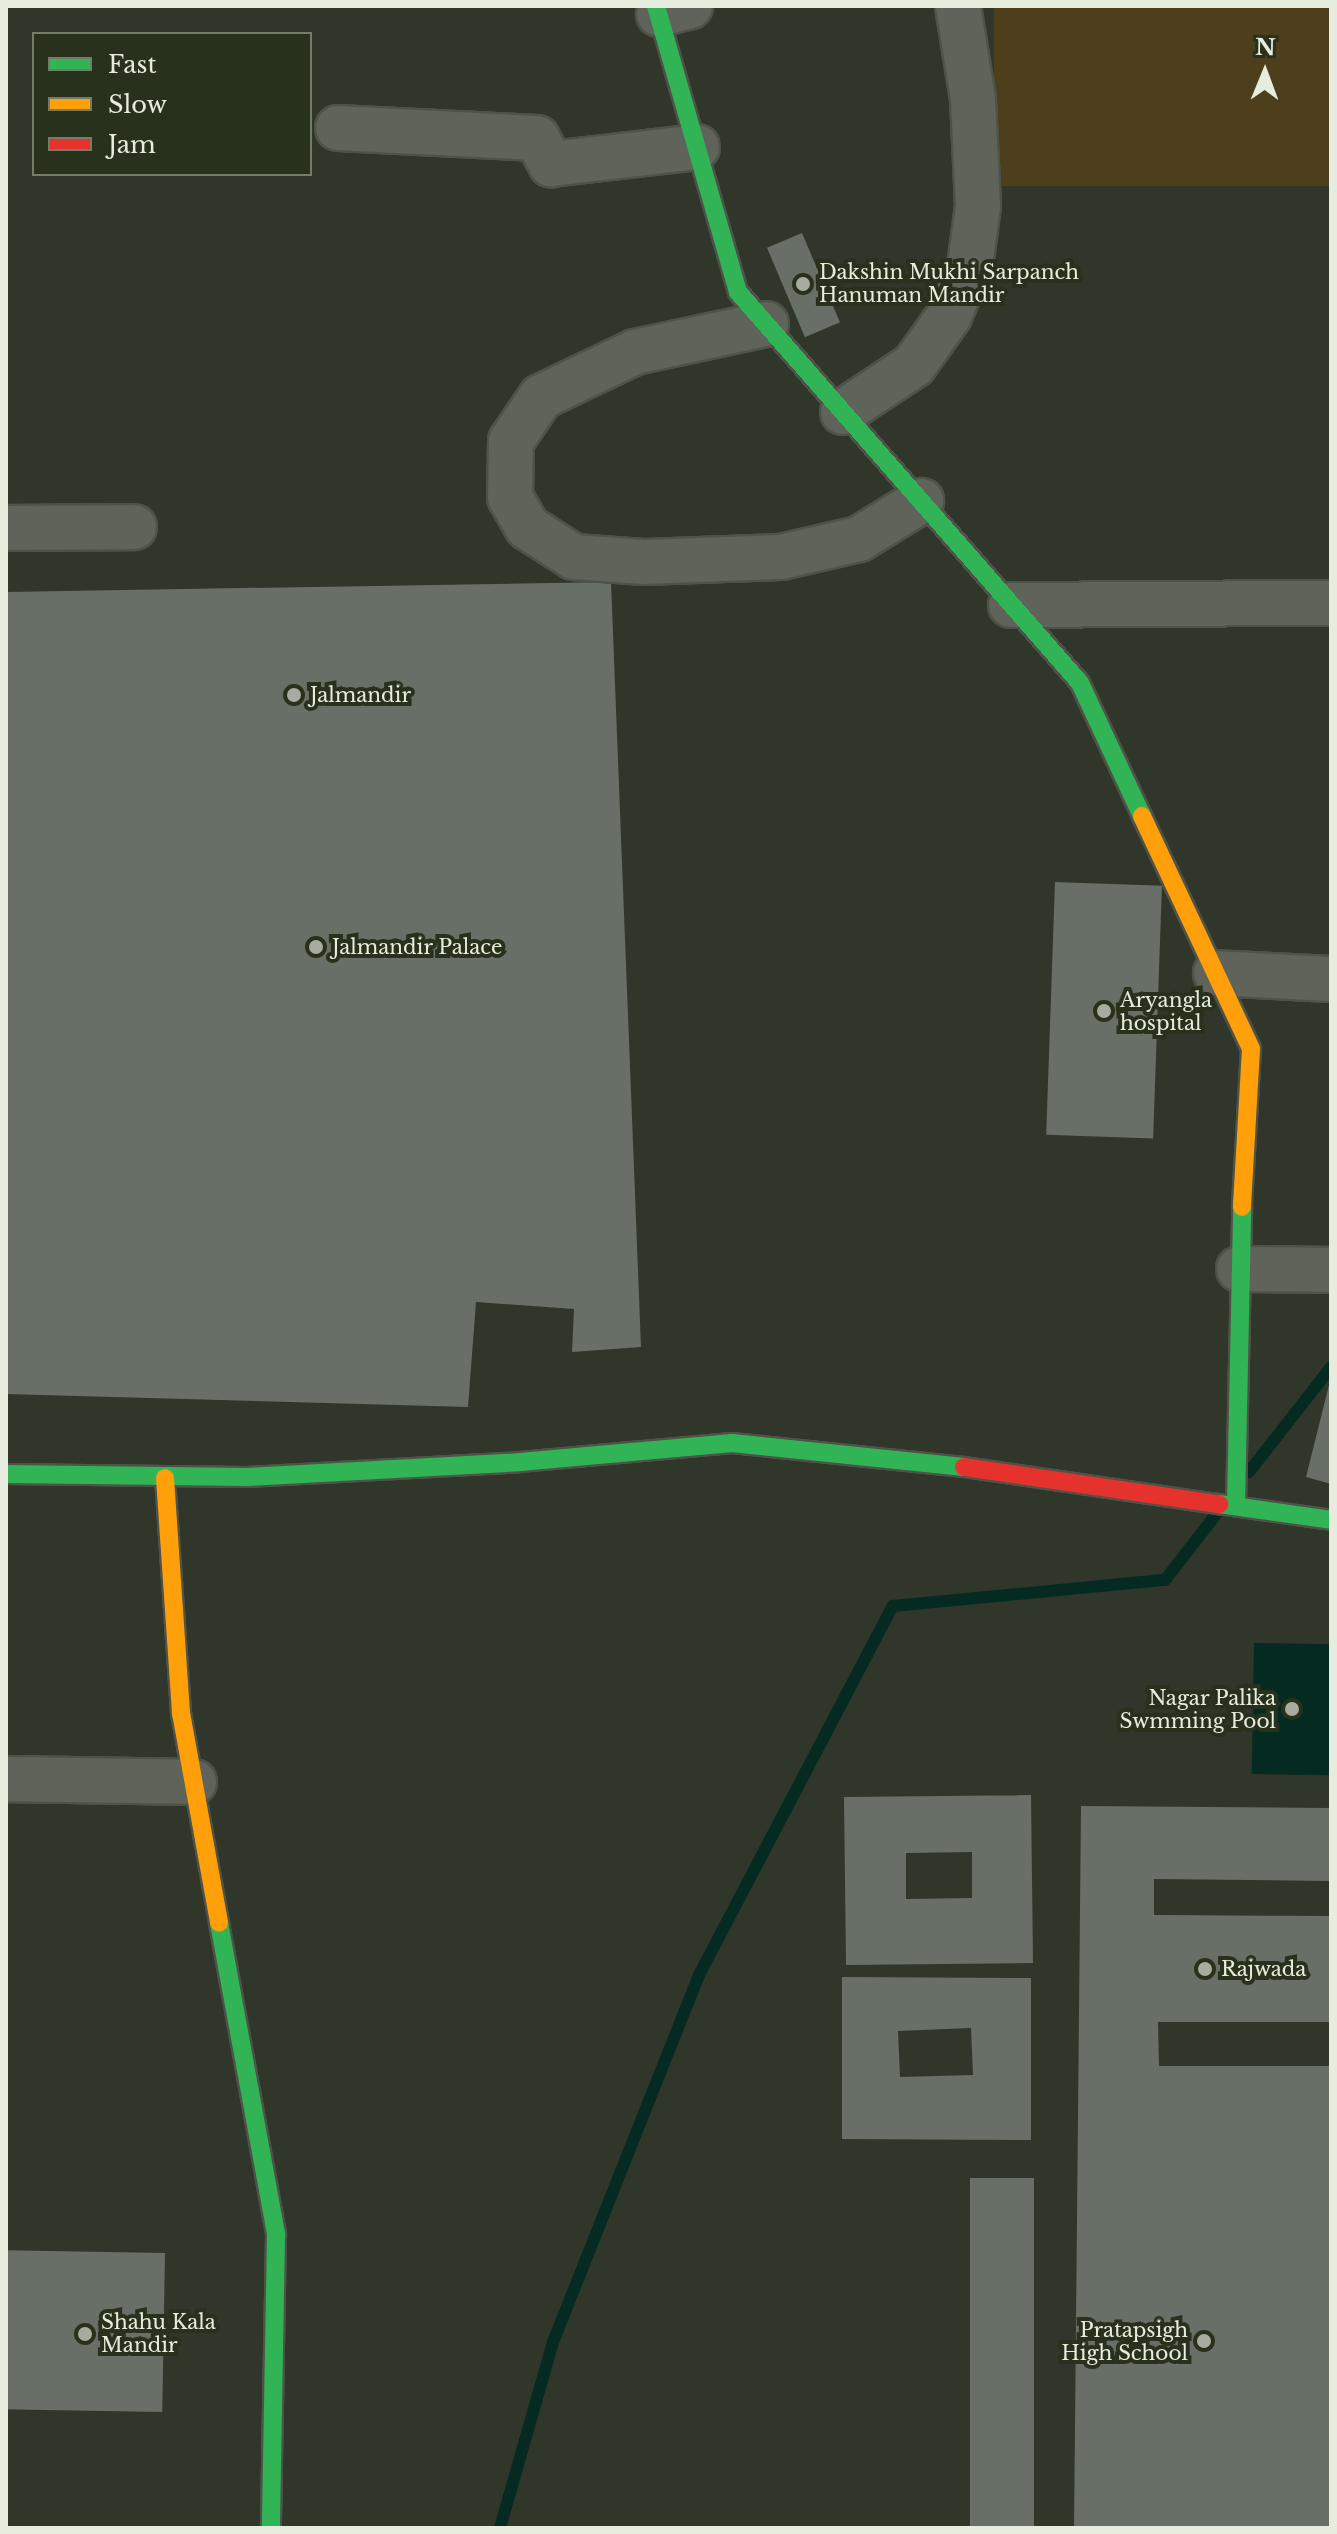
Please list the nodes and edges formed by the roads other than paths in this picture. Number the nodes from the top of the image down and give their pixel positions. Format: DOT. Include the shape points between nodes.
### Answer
graph roads {
  1 [pos="958,6"];
  2 [pos="668,9"];
  3 [pos="338,128"];
  4 [pos="697,147"];
  5 [pos="766,324"];
  6 [pos="843,412"];
  7 [pos="921,501"];
  8 [pos="134,527"];
  9 [pos="6,528"];
  10 [pos="1331,603"];
  11 [pos="1011,605"];
  12 [pos="1216,973"];
  13 [pos="1331,979"];
  14 [pos="1239,1269"];
  15 [pos="1331,1270"];
  16 [pos="6,1474"];
  17 [pos="165,1478"];
  18 [pos="1236,1505"];
  19 [pos="1331,1520"];
  20 [pos="6,1779"];
  21 [pos="194,1782"];
  22 [pos="271,2528"];
  1 -- 6 [label="street" via="973,99 978,206 970,266 949,316 914,365"];
  2 -- 4 [label="street"];
  3 -- 4 [label="street" via="537,138 551,164"];
  4 -- 5 [label="street" via="738,292"];
  5 -- 6 [label="street"];
  5 -- 7 [label="street" via="635,352 541,397 511,441 510,497 527,527 574,557 644,562 781,557 859,539"];
  6 -- 7 [label="street"];
  7 -- 11 [label="street"];
  8 -- 9 [label="street"];
  10 -- 11 [label="street"];
  11 -- 12 [label="street" via="1080,683"];
  12 -- 13 [label="street"];
  12 -- 14 [label="street" via="1251,1049"];
  14 -- 15 [label="street"];
  14 -- 18 [label="street"];
  16 -- 17 [label="street"];
  17 -- 18 [label="street" via="505,1463 732,1443 921,1461"];
  17 -- 21 [label="street" via="181,1713"];
  18 -- 19 [label="street"];
  20 -- 21 [label="street"];
  21 -- 22 [label="street" via="276,2235"];
}
